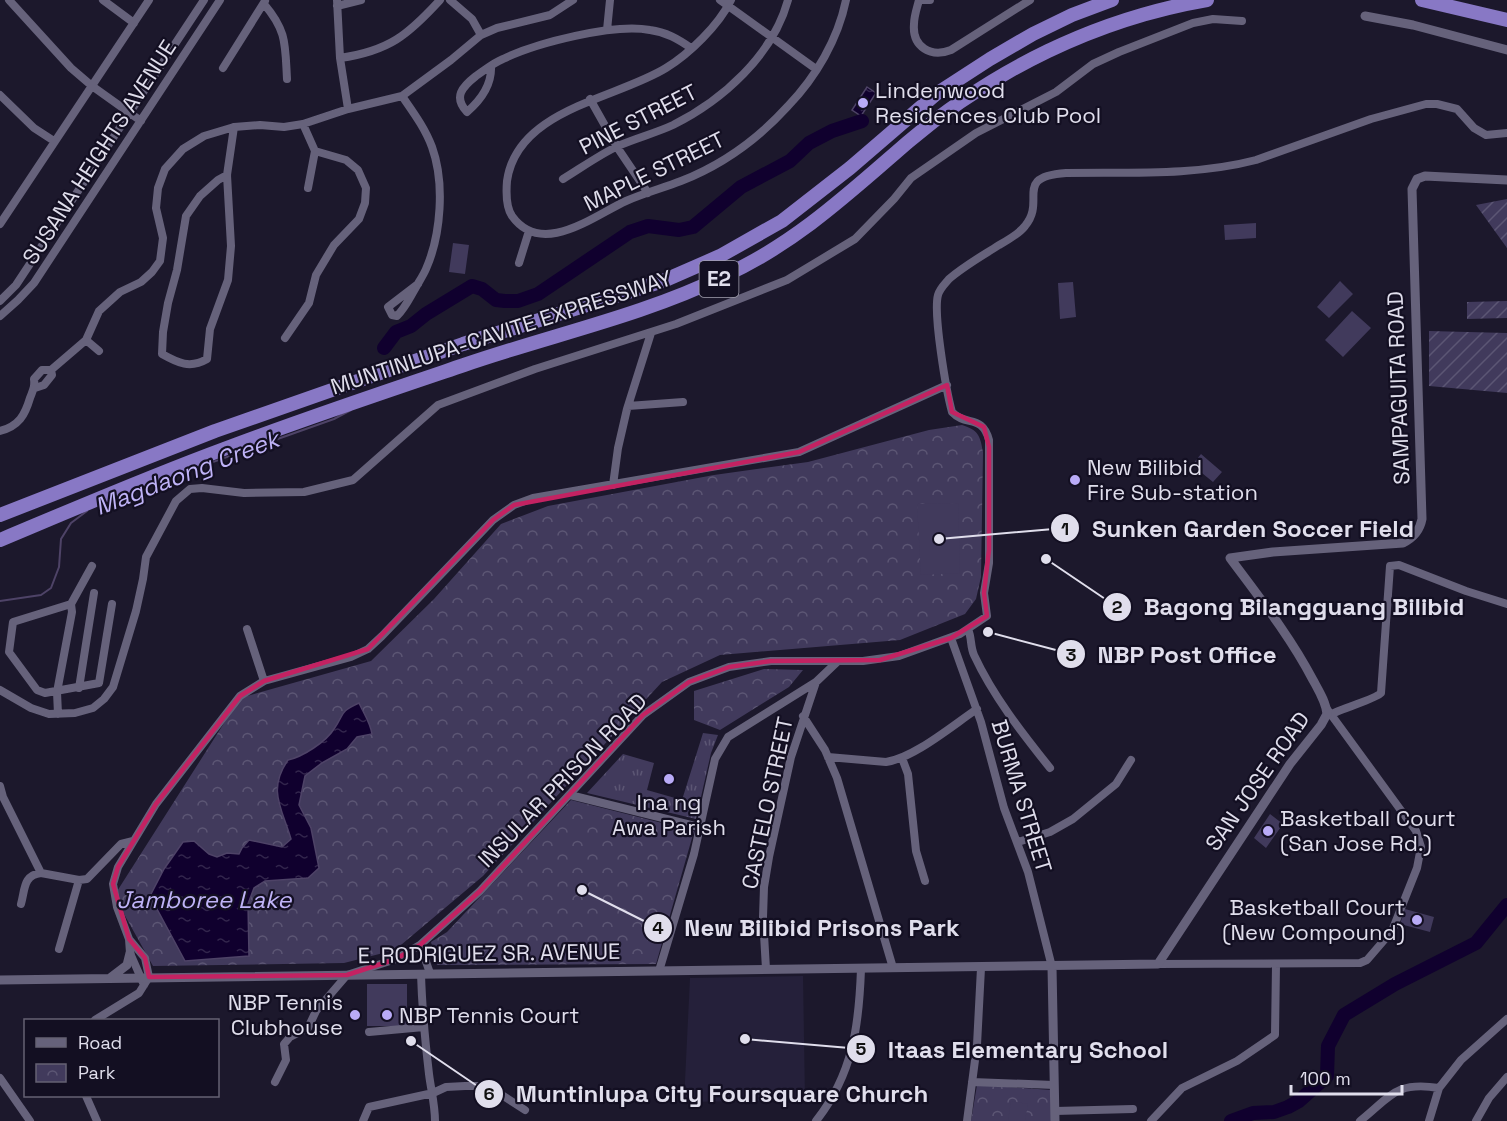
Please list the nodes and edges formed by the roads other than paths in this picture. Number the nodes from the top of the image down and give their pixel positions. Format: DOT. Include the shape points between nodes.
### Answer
graph roads {
  1 [pos="9,0"];
  2 [pos="103,0"];
  3 [pos="149,0"];
  4 [pos="204,0"];
  5 [pos="220,0"];
  6 [pos="361,0"];
  7 [pos="440,0"];
  8 [pos="450,0"];
  9 [pos="573,0"];
  10 [pos="610,0"];
  11 [pos="720,0"];
  12 [pos="788,0"];
  13 [pos="846,0"];
  14 [pos="919,0"];
  15 [pos="930,0"];
  16 [pos="1029,0"];
  17 [pos="1112,0"];
  18 [pos="1207,0"];
  19 [pos="1422,0"];
  20 [pos="265,2"];
  21 [pos="730,2"];
  22 [pos="337,3"];
  23 [pos="1365,16"];
  24 [pos="1507,20"];
  25 [pos="1242,21"];
  26 [pos="134,22"];
  27 [pos="607,30"];
  28 [pos="481,35"];
  29 [pos="772,38"];
  30 [pos="691,48"];
  31 [pos="1507,50"];
  32 [pos="340,58"];
  33 [pos="491,66"];
  34 [pos="223,68"];
  35 [pos="816,69"];
  36 [pos="287,79"];
  37 [pos="92,86"];
  38 [pos="0,95"];
  39 [pos="402,96"];
  40 [pos="590,99"];
  41 [pos="348,109"];
  42 [pos="129,112"];
  43 [pos="141,121"];
  44 [pos="303,124"];
  45 [pos="234,127"];
  46 [pos="1507,133"];
  47 [pos="54,141"];
  48 [pos="617,147"];
  49 [pos="315,151"];
  50 [pos="227,176"];
  51 [pos="563,179"];
  52 [pos="1507,180"];
  53 [pos="308,188"];
  54 [pos="648,193"];
  55 [pos="0,224"];
  56 [pos="529,231"];
  57 [pos="519,262"];
  58 [pos="22,275"];
  59 [pos="34,283"];
  60 [pos="418,284"];
  61 [pos="0,301"];
  62 [pos="0,316"];
  63 [pos="651,333"];
  64 [pos="285,338"];
  65 [pos="86,340"];
  66 [pos="99,351"];
  67 [pos="947,385"];
  68 [pos="683,402"];
  69 [pos="628,406"];
  70 [pos="0,431"];
  71 [pos="122,467"];
  72 [pos="613,485"];
  73 [pos="0,515"];
  74 [pos="0,523"];
  75 [pos="0,540"];
  76 [pos="1230,558"];
  77 [pos="92,566"];
  78 [pos="94,593"];
  79 [pos="71,604"];
  80 [pos="112,604"];
  81 [pos="1507,604"];
  82 [pos="247,629"];
  83 [pos="968,629"];
  84 [pos="951,638"];
  85 [pos="837,662"];
  86 [pos="264,681"];
  87 [pos="816,682"];
  88 [pos="79,688"];
  89 [pos="0,690"];
  90 [pos="57,692"];
  91 [pos="977,709"];
  92 [pos="1328,712"];
  93 [pos="58,714"];
  94 [pos="803,716"];
  95 [pos="828,757"];
  96 [pos="902,758"];
  97 [pos="1131,760"];
  98 [pos="1050,768"];
  99 [pos="0,786"];
  100 [pos="570,795"];
  101 [pos="699,827"];
  102 [pos="133,841"];
  103 [pos="1018,842"];
  104 [pos="40,873"];
  105 [pos="79,880"];
  106 [pos="925,881"];
  107 [pos="21,904"];
  108 [pos="129,939"];
  109 [pos="420,945"];
  110 [pos="59,949"];
  111 [pos="132,958"];
  112 [pos="145,958"];
  113 [pos="1158,964"];
  114 [pos="1276,965"];
  115 [pos="1052,967"];
  116 [pos="893,968"];
  117 [pos="981,968"];
  118 [pos="766,969"];
  119 [pos="861,969"];
  120 [pos="658,971"];
  121 [pos="425,974"];
  122 [pos="347,975"];
  123 [pos="110,978"];
  124 [pos="0,980"];
  125 [pos="145,980"];
  126 [pos="97,1019"];
  127 [pos="1507,1019"];
  128 [pos="424,1027"];
  129 [pos="369,1032"];
  130 [pos="1507,1077"];
  131 [pos="0,1078"];
  132 [pos="275,1082"];
  133 [pos="972,1082"];
  134 [pos="1054,1085"];
  135 [pos="1439,1088"];
  136 [pos="433,1093"];
  137 [pos="87,1097"];
  138 [pos="1133,1109"];
  139 [pos="525,1110"];
  140 [pos="1055,1111"];
  141 [pos="1368,1118"];
  142 [pos="30,1121"];
  143 [pos="97,1121"];
  144 [pos="363,1121"];
  145 [pos="435,1121"];
  146 [pos="816,1121"];
  147 [pos="967,1121"];
  148 [pos="1055,1121"];
  149 [pos="1151,1121"];
  150 [pos="1360,1121"];
  151 [pos="1429,1121"];
  152 [pos="1476,1121"];
  1 -- 37 [label="street"];
  2 -- 26 [label="street"];
  3 -- 26 [label="street"];
  4 -- 42 [label="street, SUSANA HEIGHTS AVENUE"];
  5 -- 43 [label="street, SUSANA HEIGHTS AVENUE"];
  6 -- 22 [label="street"];
  7 -- 32 [label="street" via="421,21 386,47"];
  8 -- 28 [label="street" via="472,19"];
  9 -- 28 [label="street" via="550,15"];
  10 -- 27 [label="street"];
  11 -- 21 [label="street"];
  12 -- 29 [label="street, PINE STREET"];
  13 -- 35 [label="street, MAPLE STREET" via="834,38"];
  14 -- 15 [label="street"];
  14 -- 16 [label="street" via="914,38 921,48 941,54"];
  17 -- 71 [label="highway, MUNTINLUPA-CAVITE EXPRESSWAY / E2" via="1033,34 972,70 936,94 797,210 720,256 663,281 463,344"];
  18 -- 75 [label="highway, MUNTINLUPA-CAVITE EXPRESSWAY / E2" via="1137,16 1080,36 1006,71 953,107 816,221 723,277 666,300 232,446"];
  19 -- 24 [label="highway"];
  20 -- 34 [label="street"];
  20 -- 36 [label="street" via="280,25 285,42"];
  21 -- 29 [label="street"];
  21 -- 30 [label="street" via="707,34"];
  22 -- 32 [label="street"];
  23 -- 31 [label="street" via="1413,24"];
  25 -- 63 [label="street" via="1213,19 1193,23 1093,64 1056,92 976,133 911,178 855,238 834,252 787,280"];
  26 -- 37 [label="street"];
  27 -- 30 [label="street" via="648,29 672,35"];
  27 -- 33 [label="street" via="531,48"];
  28 -- 39 [label="street"];
  29 -- 35 [label="street"];
  29 -- 48 [label="street, PINE STREET" via="748,69 710,104 673,125"];
  30 -- 40 [label="street" via="643,81"];
  32 -- 41 [label="street"];
  33 -- 33 [label="street" via="460,92 460,102 467,112 486,89"];
  35 -- 54 [label="street, MAPLE STREET" via="788,107 740,150 682,181"];
  37 -- 42 [label="street"];
  37 -- 47 [label="street"];
  38 -- 47 [label="street" via="34,128"];
  39 -- 41 [label="street"];
  39 -- 60 [label="street" via="420,122 438,171 436,233"];
  40 -- 48 [label="street"];
  40 -- 56 [label="street" via="553,119 522,147 509,169 507,203 512,216"];
  41 -- 44 [label="street"];
  42 -- 43 [label="street"];
  42 -- 58 [label="street, SUSANA HEIGHTS AVENUE"];
  43 -- 59 [label="street, SUSANA HEIGHTS AVENUE"];
  44 -- 45 [label="street"];
  44 -- 49 [label="street"];
  45 -- 50 [label="street"];
  45 -- 65 [label="street" via="204,136 183,149 165,169 156,208 163,238 160,261 141,282 120,292 99,311"];
  46 -- 67 [label="street" via="1486,135 1457,109 1426,104 1237,165 1040,178 1034,188 1033,213 1024,228 958,272 940,291 937,312"];
  47 -- 55 [label="street"];
  48 -- 51 [label="street, PINE STREET"];
  48 -- 54 [label="street"];
  49 -- 53 [label="street"];
  49 -- 64 [label="street" via="346,160 358,170 366,188 365,203 359,219 334,245 316,275 309,303"];
  50 -- 50 [label="street" via="231,246 228,280 210,329 207,359 197,365 181,364 162,354 162,332 186,216 200,196"];
  52 -- 76 [label="street, SAMPAGUITA ROAD" via="1425,176 1417,179 1412,189 1422,519 1419,530 1403,543"];
  54 -- 56 [label="street, MAPLE STREET" via="573,230"];
  56 -- 57 [label="street"];
  58 -- 59 [label="street"];
  58 -- 61 [label="street, SUSANA HEIGHTS AVENUE"];
  59 -- 62 [label="street, SUSANA HEIGHTS AVENUE"];
  63 -- 69 [label="street"];
  63 -- 93 [label="street" via="438,405 352,480 304,492 190,489 176,501 146,557 113,687 93,708"];
  65 -- 66 [label="street"];
  65 -- 70 [label="street" via="51,370 52,375 44,385 35,388 21,419"];
  67 -- 72 [label="street" via="799,452"];
  67 -- 83 [label="street, INSULAR PRISON ROAD" via="952,411 984,427 989,440 989,557 984,593 987,616"];
  68 -- 69 [label="street"];
  69 -- 72 [label="street"];
  71 -- 73 [label="highway"];
  71 -- 74 [label="highway"];
  72 -- 86 [label="street" via="533,498 514,505 493,520 368,649"];
  76 -- 92 [label="street, SAN JOSE ROAD" via="1282,629"];
  77 -- 79 [label="street"];
  78 -- 88 [label="street"];
  79 -- 90 [label="street"];
  79 -- 90 [label="street" via="13,622 9,652 37,690"];
  80 -- 88 [label="street" via="99,683"];
  81 -- 92 [label="street" via="1399,565 1390,566 1381,693"];
  82 -- 86 [label="street"];
  83 -- 84 [label="street, INSULAR PRISON ROAD"];
  83 -- 98 [label="street" via="971,647 988,681"];
  84 -- 85 [label="street, INSULAR PRISON ROAD" via="889,658"];
  84 -- 91 [label="street, BURMA STREET"];
  85 -- 87 [label="street"];
  85 -- 100 [label="street, INSULAR PRISON ROAD" via="771,661 729,667 689,682 643,715"];
  86 -- 102 [label="street" via="240,696 156,804"];
  87 -- 94 [label="street, CASTELO STREET"];
  87 -- 101 [label="street" via="728,737 715,759"];
  88 -- 90 [label="street"];
  89 -- 93 [label="street" via="31,708"];
  90 -- 93 [label="street"];
  91 -- 96 [label="street"];
  91 -- 103 [label="street, BURMA STREET" via="1004,808"];
  92 -- 113 [label="street, SAN JOSE ROAD"];
  92 -- 114 [label="street" via="1416,831 1421,847 1417,868 1392,931 1367,960"];
  94 -- 95 [label="street"];
  94 -- 118 [label="street, CASTELO STREET" via="764,887"];
  95 -- 96 [label="street" via="886,762"];
  95 -- 116 [label="street" via="851,820"];
  96 -- 106 [label="street" via="908,774 916,851"];
  97 -- 103 [label="street" via="1116,784 1073,819 1050,832"];
  99 -- 104 [label="street"];
  100 -- 101 [label="street"];
  100 -- 109 [label="street, INSULAR PRISON ROAD" via="480,891"];
  101 -- 120 [label="street"];
  102 -- 105 [label="street" via="121,844 90,877"];
  102 -- 108 [label="street" via="113,884"];
  103 -- 115 [label="street, BURMA STREET"];
  104 -- 105 [label="street"];
  104 -- 107 [label="street" via="27,878"];
  105 -- 110 [label="street"];
  108 -- 111 [label="street"];
  108 -- 112 [label="street"];
  109 -- 121 [label="street"];
  109 -- 122 [label="street, INSULAR PRISON ROAD" via="396,959"];
  111 -- 112 [label="street"];
  111 -- 123 [label="street"];
  111 -- 125 [label="street"];
  112 -- 125 [label="street"];
  113 -- 114 [label="street"];
  113 -- 115 [label="street, E. RODRIGUEZ SR. AVENUE"];
  114 -- 149 [label="street" via="1275,1035 1237,1061 1182,1088"];
  115 -- 117 [label="street, E. RODRIGUEZ SR. AVENUE"];
  115 -- 134 [label="street"];
  116 -- 117 [label="street, E. RODRIGUEZ SR. AVENUE"];
  116 -- 119 [label="street, E. RODRIGUEZ SR. AVENUE"];
  117 -- 133 [label="street"];
  118 -- 119 [label="street, E. RODRIGUEZ SR. AVENUE"];
  118 -- 120 [label="street, E. RODRIGUEZ SR. AVENUE"];
  119 -- 146 [label="street" via="859,1015 850,1061 836,1094"];
  120 -- 121 [label="street, E. RODRIGUEZ SR. AVENUE"];
  121 -- 122 [label="street, E. RODRIGUEZ SR. AVENUE"];
  121 -- 128 [label="street"];
  122 -- 125 [label="street, E. RODRIGUEZ SR. AVENUE"];
  122 -- 132 [label="street" via="316,1011 308,1028 292,1035 284,1044 286,1060"];
  123 -- 124 [label="street, E. RODRIGUEZ SR. AVENUE"];
  123 -- 125 [label="street, E. RODRIGUEZ SR. AVENUE"];
  125 -- 126 [label="street" via="139,993"];
  127 -- 135 [label="street" via="1461,1060"];
  128 -- 129 [label="street"];
  128 -- 136 [label="street"];
  130 -- 152 [label="street"];
  131 -- 142 [label="street"];
  133 -- 134 [label="street"];
  133 -- 147 [label="street"];
  134 -- 140 [label="street"];
  135 -- 141 [label="street" via="1400,1089"];
  135 -- 151 [label="street"];
  136 -- 139 [label="street" via="446,1087 488,1086"];
  136 -- 144 [label="street" via="369,1107"];
  136 -- 145 [label="street"];
  137 -- 143 [label="street"];
  138 -- 140 [label="street"];
  140 -- 148 [label="street"];
  141 -- 150 [label="street"];
}
